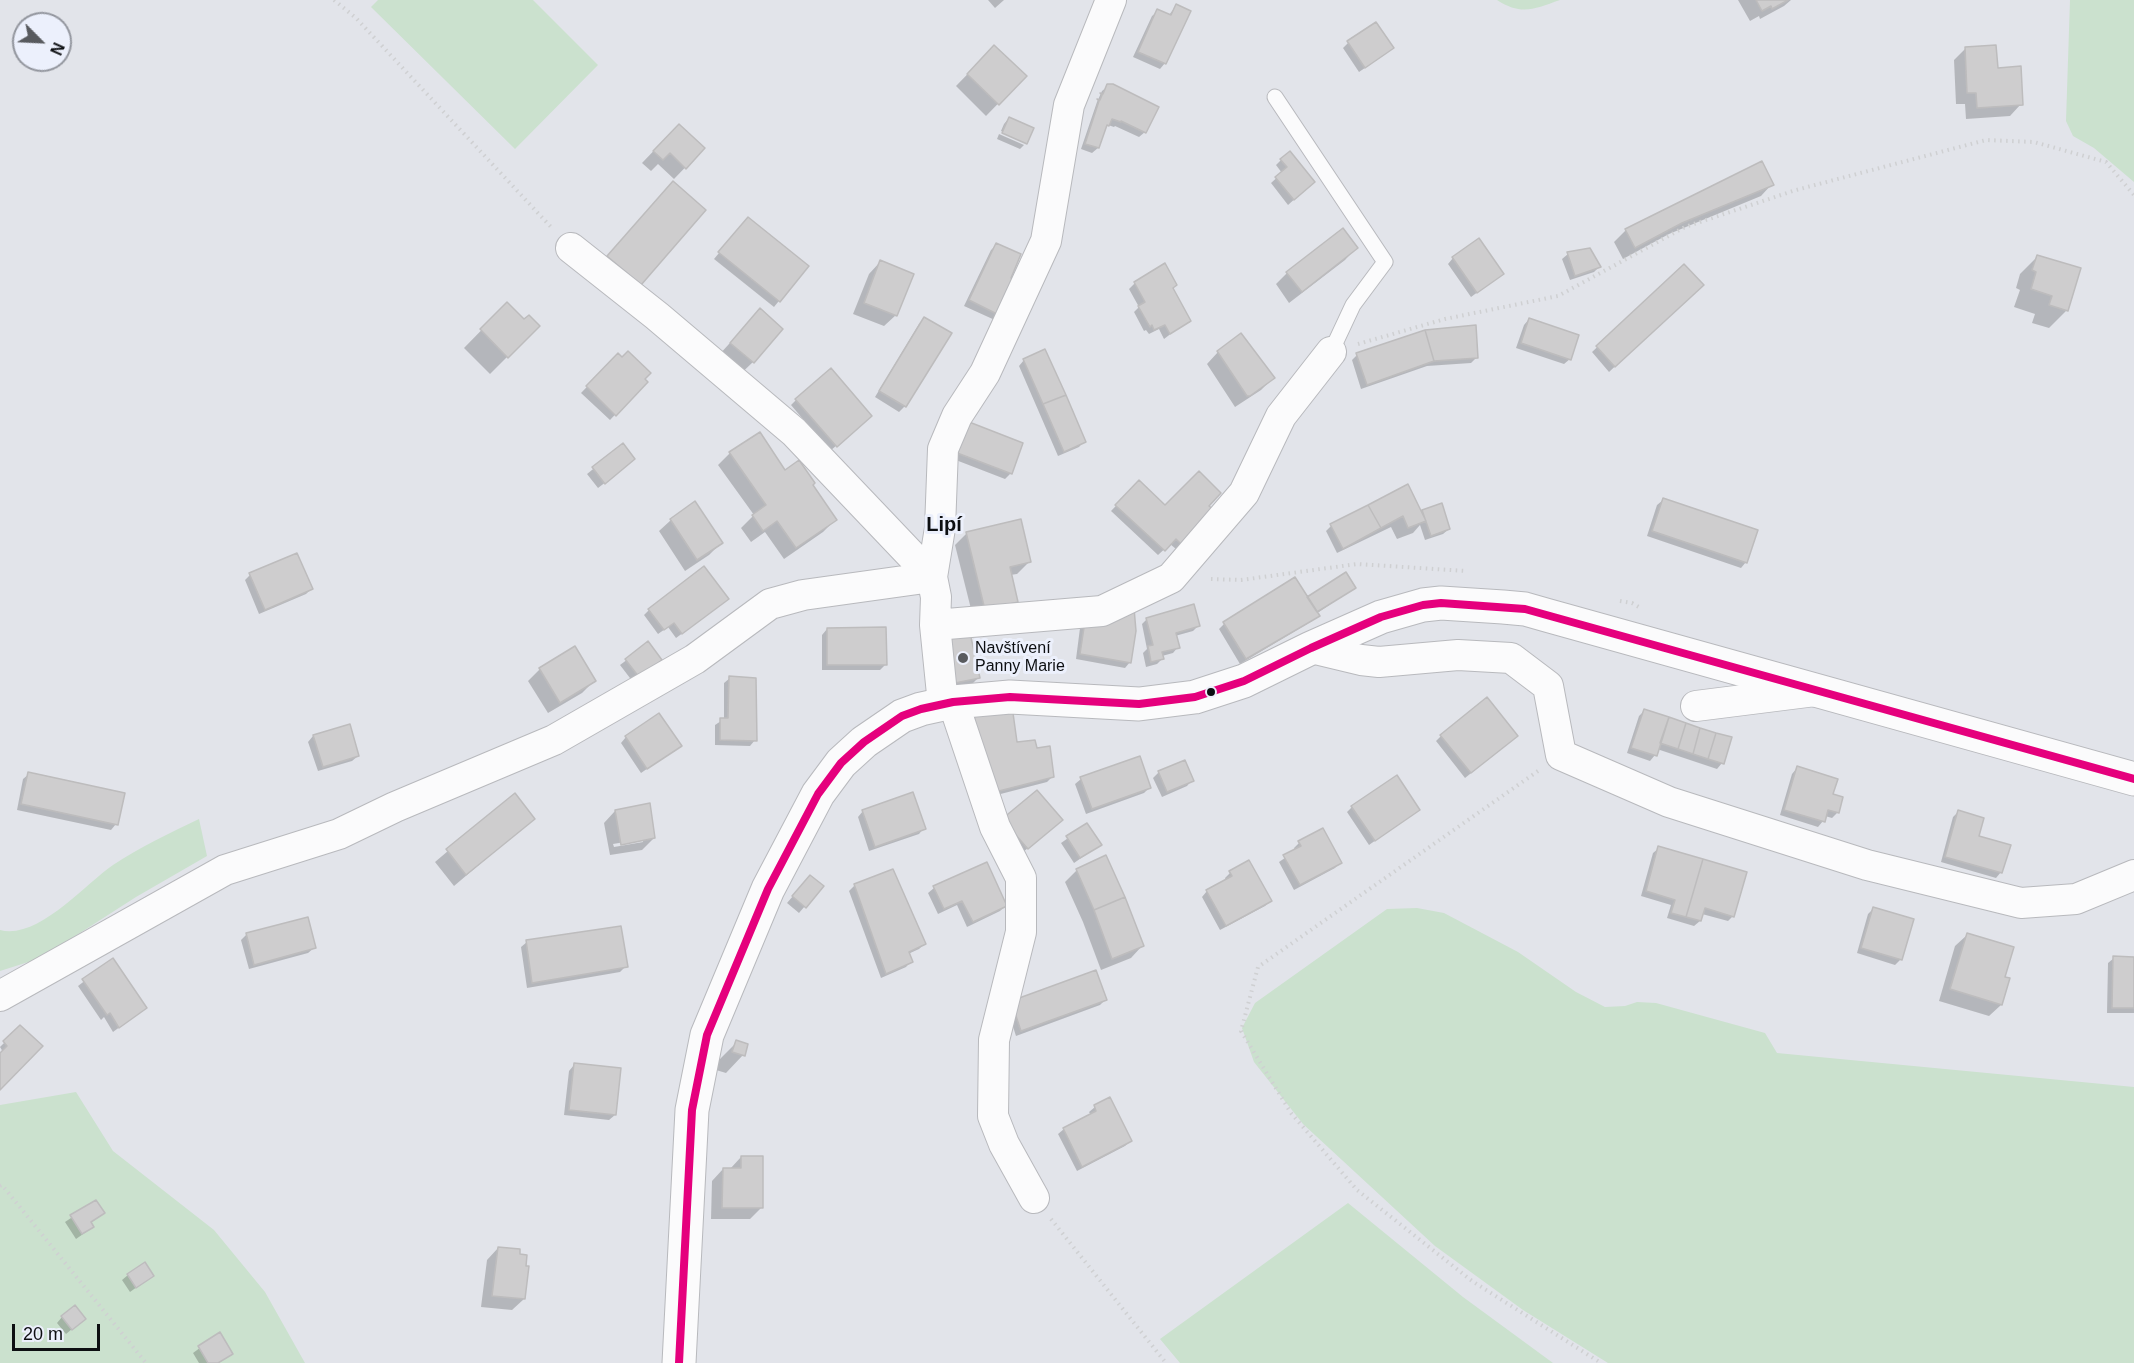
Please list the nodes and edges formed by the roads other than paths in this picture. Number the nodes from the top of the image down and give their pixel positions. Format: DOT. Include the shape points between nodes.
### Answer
graph roads {
  1 [pos="1106,3"];
  2 [pos="1275,97"];
  3 [pos="571,248"];
  4 [pos="1331,352"];
  5 [pos="932,577"];
  6 [pos="935,625"];
  7 [pos="1311,648"];
  8 [pos="1821,691"];
  9 [pos="948,703"];
  10 [pos="1696,706"];
  11 [pos="2134,779"];
  12 [pos="2134,875"];
  13 [pos="0,996"];
  14 [pos="1034,1198"];
  15 [pos="679,1363"];
  1 -- 5 [label="street" via="1069,105 1046,241 985,373 957,416 943,449 940,528"];
  2 -- 4 [label="lane" via="1384,262 1353,305"];
  3 -- 5 [label="street" via="794,432"];
  4 -- 6 [label="street" via="1281,416 1244,493 1171,578 1102,611"];
  5 -- 6 [label="street"];
  5 -- 13 [label="street" via="803,595 770,604 695,658 554,740 339,834 225,870"];
  6 -- 9 [label="street"];
  7 -- 8 [label="street" via="1412,607 1442,603 1492,606 1536,612"];
  7 -- 9 [label="street" via="1244,681 1171,702 1010,697"];
  7 -- 12 [label="street" via="1379,662 1458,655 1511,658 1548,686 1561,755 1669,802 1867,865 2021,903 2076,899"];
  8 -- 10 [label="street"];
  8 -- 11 [label="street"];
  9 -- 14 [label="street" via="995,827 1021,878 1021,932 994,1040 993,1116"];
  9 -- 15 [label="street" via="903,716 880,729 841,763 818,794 768,889 713,1017 701,1056 692,1110"];
}
